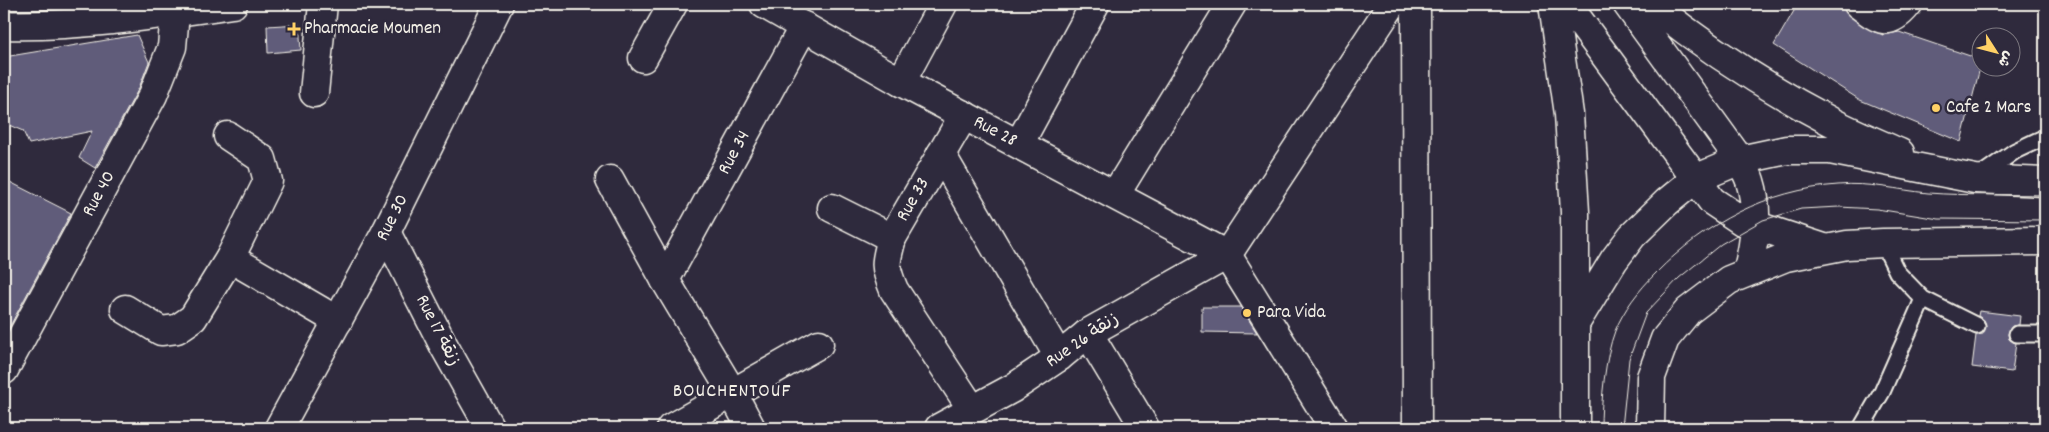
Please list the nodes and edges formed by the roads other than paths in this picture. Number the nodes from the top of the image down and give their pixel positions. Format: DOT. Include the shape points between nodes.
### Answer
graph roads {
  1 [pos="233,4"];
  2 [pos="323,4"];
  3 [pos="500,4"];
  4 [pos="673,4"];
  5 [pos="764,4"];
  6 [pos="944,4"];
  7 [pos="1095,4"];
  8 [pos="1232,4"];
  9 [pos="1392,4"];
  10 [pos="1416,4"];
  11 [pos="1553,4"];
  12 [pos="1567,4"];
  13 [pos="1627,4"];
  14 [pos="1651,4"];
  15 [pos="1858,4"];
  16 [pos="1908,4"];
  17 [pos="175,13"];
  18 [pos="4,24"];
  19 [pos="804,26"];
  20 [pos="643,58"];
  21 [pos="901,82"];
  22 [pos="314,93"];
  23 [pos="964,115"];
  24 [pos="228,136"];
  25 [pos="2045,137"];
  26 [pos="1019,144"];
  27 [pos="941,154"];
  28 [pos="1740,160"];
  29 [pos="1938,171"];
  30 [pos="1695,179"];
  31 [pos="1975,179"];
  32 [pos="610,180"];
  33 [pos="2045,182"];
  34 [pos="1114,194"];
  35 [pos="832,208"];
  36 [pos="1754,225"];
  37 [pos="386,232"];
  38 [pos="892,238"];
  39 [pos="2045,241"];
  40 [pos="1883,243"];
  41 [pos="1825,249"];
  42 [pos="1227,255"];
  43 [pos="230,258"];
  44 [pos="1747,272"];
  45 [pos="665,280"];
  46 [pos="1922,299"];
  47 [pos="125,309"];
  48 [pos="338,321"];
  49 [pos="1575,324"];
  50 [pos="1977,326"];
  51 [pos="1088,333"];
  52 [pos="2017,334"];
  53 [pos="2045,334"];
  54 [pos="819,344"];
  55 [pos="1058,357"];
  56 [pos="4,370"];
  57 [pos="732,392"];
  58 [pos="972,409"];
  59 [pos="279,428"];
  60 [pos="490,428"];
  61 [pos="671,428"];
  62 [pos="751,428"];
  63 [pos="939,428"];
  64 [pos="1146,428"];
  65 [pos="1334,428"];
  66 [pos="1417,428"];
  67 [pos="1575,428"];
  68 [pos="1650,428"];
  69 [pos="1861,428"];
  1 -- 17 [label="street"];
  2 -- 22 [label="street"];
  3 -- 37 [label="street, Rue 30"];
  4 -- 20 [label="street"];
  5 -- 19 [label="street, Rue 28"];
  6 -- 21 [label="street"];
  7 -- 26 [label="street"];
  8 -- 34 [label="street"];
  9 -- 42 [label="street"];
  10 -- 66 [label="street"];
  11 -- 49 [label="street" via="1570,114 1575,212"];
  12 -- 30 [label="street"];
  13 -- 28 [label="street"];
  14 -- 29 [label="street" via="1695,38 1830,121"];
  15 -- 16 [label="street" via="1886,20 1894,19"];
  17 -- 18 [label="street" via="45,26"];
  17 -- 56 [label="street, Rue 40" via="172,47 153,95"];
  19 -- 21 [label="street, Rue 28"];
  19 -- 45 [label="street, Rue 34"];
  21 -- 23 [label="street, Rue 28"];
  23 -- 26 [label="street, Rue 28"];
  23 -- 27 [label="street, Rue 33"];
  24 -- 43 [label="street" via="262,160 268,181"];
  25 -- 31 [label="lane" via="2015,151"];
  26 -- 34 [label="street, Rue 28"];
  27 -- 38 [label="street, Rue 33"];
  27 -- 55 [label="street"];
  28 -- 29 [label="street" via="1787,150 1830,150"];
  28 -- 30 [label="street"];
  28 -- 36 [label="street" via="1750,180 1755,204"];
  29 -- 31 [label="street"];
  30 -- 36 [label="street" via="1712,201"];
  30 -- 49 [label="street" via="1632,236"];
  31 -- 33 [label="street"];
  32 -- 45 [label="street"];
  34 -- 42 [label="street, Rue 28"];
  35 -- 38 [label="street"];
  36 -- 41 [label="street"];
  36 -- 44 [label="street" via="1753,253"];
  37 -- 48 [label="street, Rue 30"];
  37 -- 60 [label="street, Rue 17 زنقة"];
  38 -- 58 [label="street, Rue 33" via="886,270 894,290"];
  39 -- 40 [label="street"];
  40 -- 41 [label="street"];
  40 -- 46 [label="lane" via="1897,272"];
  41 -- 44 [label="street"];
  42 -- 51 [label="street, Rue 26 زنقة"];
  42 -- 65 [label="street"];
  43 -- 47 [label="street" via="194,318 177,329 161,331"];
  43 -- 48 [label="street"];
  44 -- 68 [label="street" via="1729,280 1688,311 1665,339 1651,377"];
  45 -- 57 [label="street"];
  46 -- 50 [label="lane"];
  46 -- 69 [label="lane" via="1882,392"];
  48 -- 59 [label="street, Rue 30"];
  49 -- 67 [label="street"];
  51 -- 55 [label="street, Rue 26 زنقة"];
  51 -- 64 [label="street"];
  52 -- 53 [label="lane"];
  54 -- 57 [label="street"];
  55 -- 58 [label="street, Rue 26 زنقة" via="1012,388"];
  57 -- 61 [label="street"];
  57 -- 62 [label="street"];
  58 -- 63 [label="street, Rue 26 زنقة"];
}
